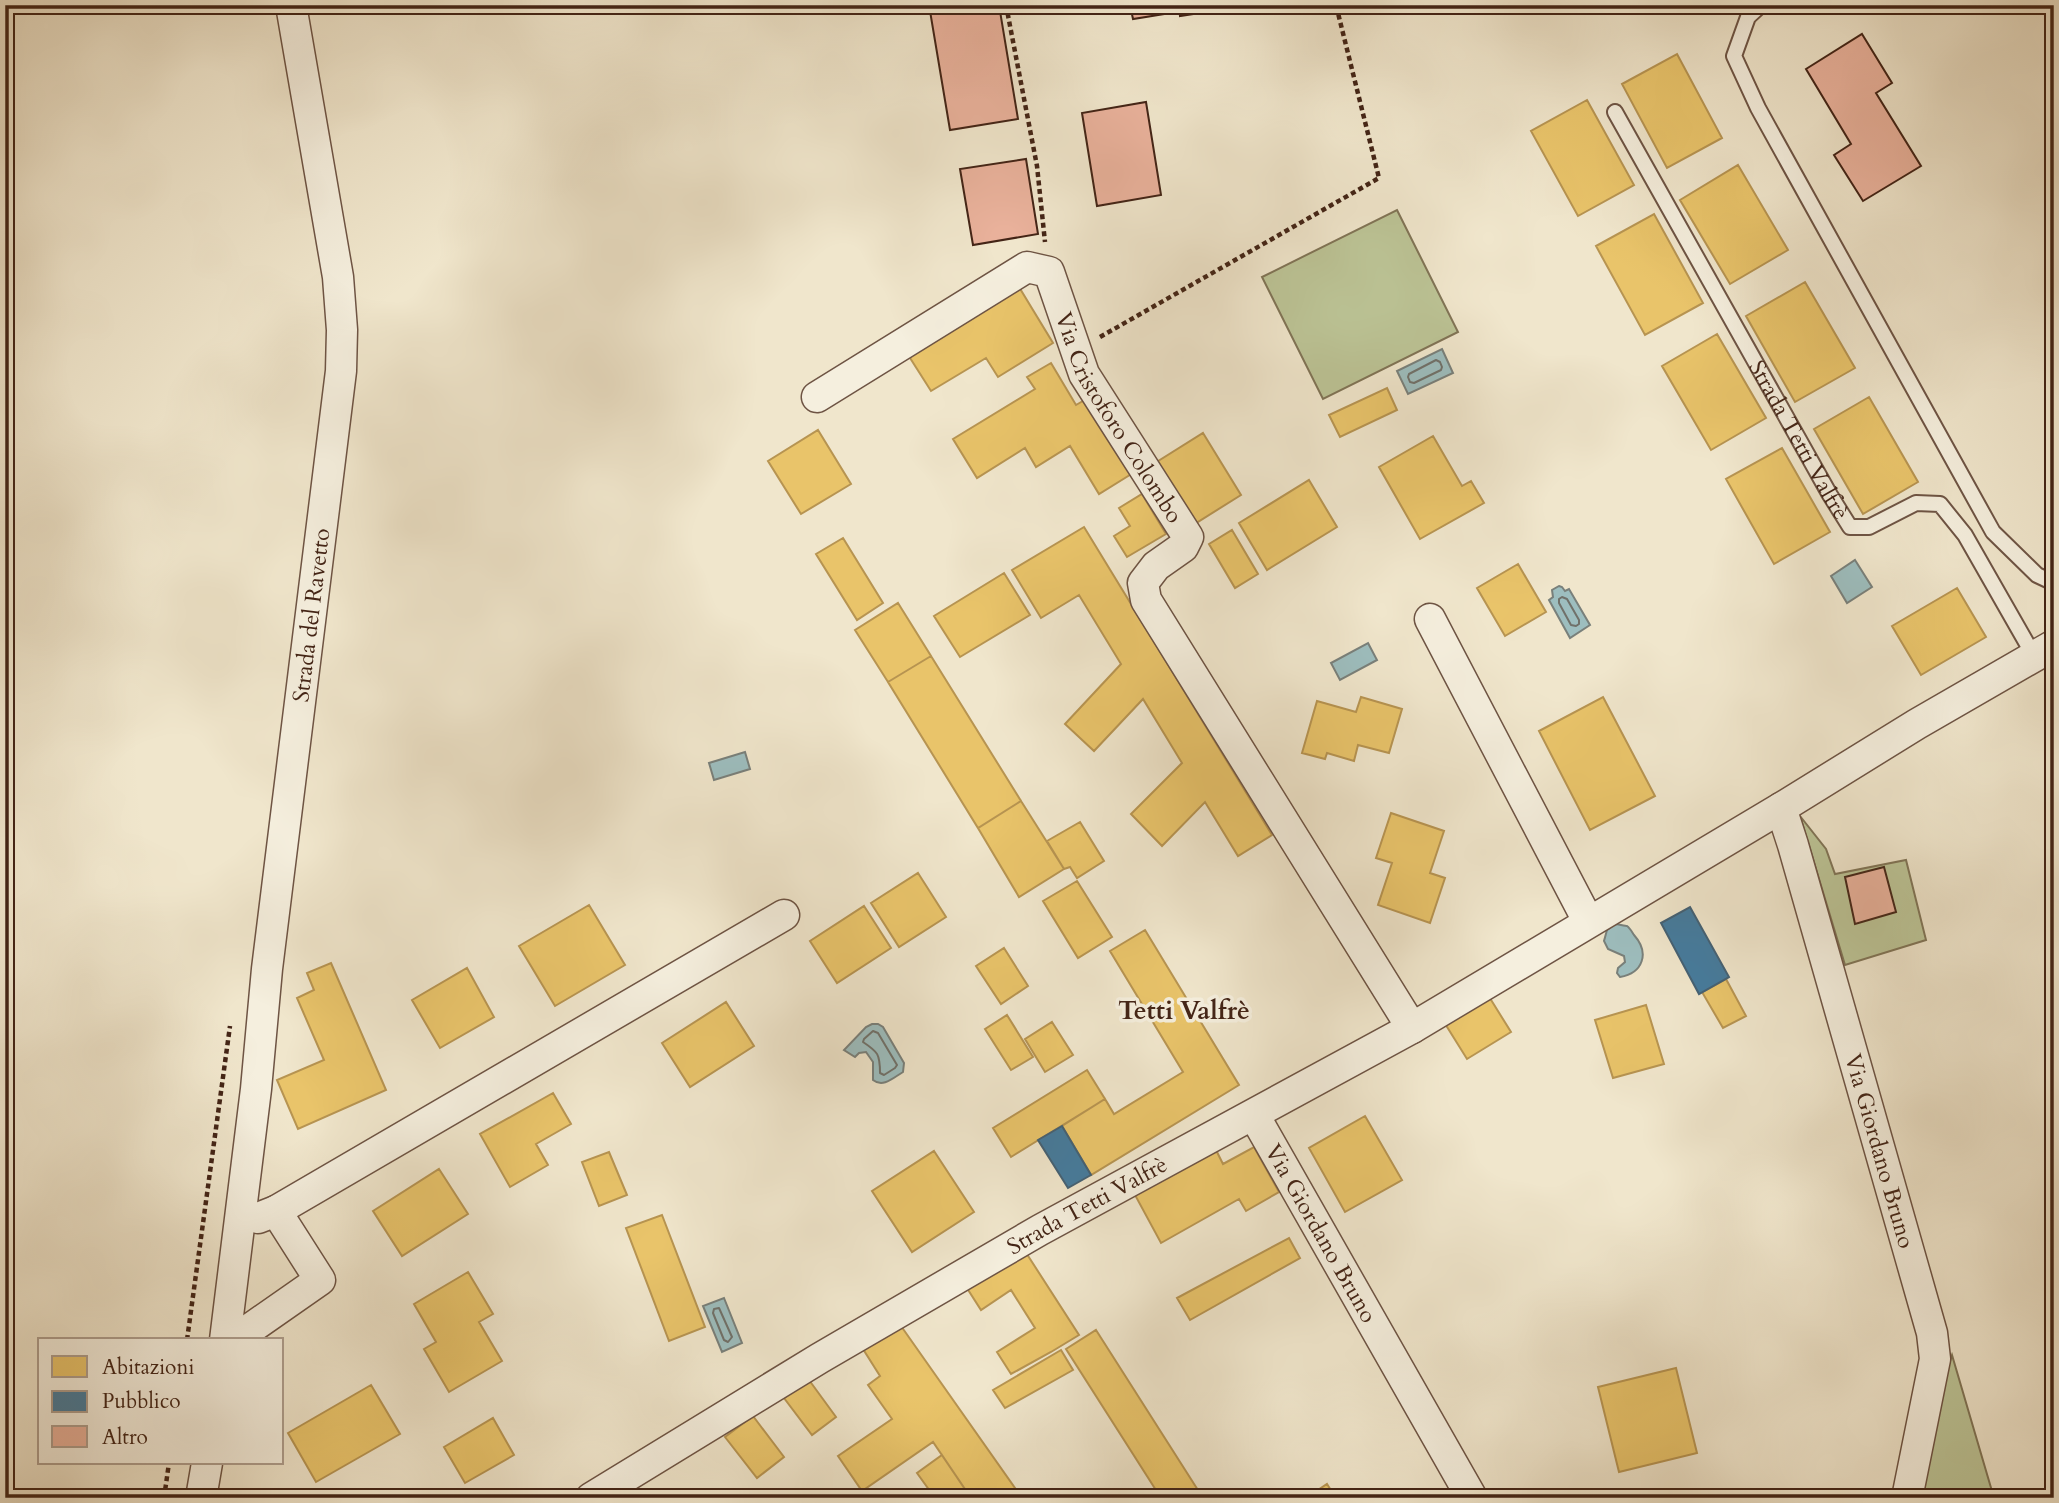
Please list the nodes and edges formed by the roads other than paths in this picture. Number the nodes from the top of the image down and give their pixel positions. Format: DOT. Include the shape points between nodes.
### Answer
graph roads {
  1 [pos="291,5"];
  2 [pos="1761,5"];
  3 [pos="1615,112"];
  4 [pos="817,397"];
  5 [pos="2054,583"];
  6 [pos="1430,619"];
  7 [pos="2044,651"];
  8 [pos="1781,808"];
  9 [pos="784,915"];
  10 [pos="1588,922"];
  11 [pos="1412,1028"];
  12 [pos="1254,1115"];
  13 [pos="276,1211"];
  14 [pos="239,1226"];
  15 [pos="225,1338"];
  16 [pos="237,1338"];
  17 [pos="206,1464"];
  18 [pos="201,1498"];
  19 [pos="591,1498"];
  20 [pos="1472,1498"];
  21 [pos="1907,1498"];
  1 -- 14 [label="street, Strada del Ravetto" via="338,277 341,371"];
  2 -- 5 [label="lane" via="1748,17 1734,56 1758,108 1993,532 2037,575"];
  3 -- 7 [label="lane, Strada Tetti Valfrè" via="1850,527 1869,527 1916,503 1940,504"];
  4 -- 11 [label="street, Via Cristoforo Colombo" via="1027,267 1049,272 1084,374 1188,537 1143,583 1146,600"];
  6 -- 10 [label="street"];
  7 -- 8 [label="street, Strada Tetti Valfrè"];
  8 -- 10 [label="street, Strada Tetti Valfrè"];
  8 -- 21 [label="street, Via Giordano Bruno" via="1932,1333 1935,1359"];
  9 -- 13 [label="street"];
  10 -- 11 [label="street, Strada Tetti Valfrè"];
  11 -- 12 [label="street, Strada Tetti Valfrè"];
  12 -- 19 [label="street, Strada Tetti Valfrè" via="1040,1230"];
  12 -- 20 [label="street, Via Giordano Bruno"];
  13 -- 14 [label="street"];
  13 -- 16 [label="street" via="320,1280"];
  14 -- 15 [label="street, Strada del Ravetto"];
  17 -- 18 [label="street"];
}
